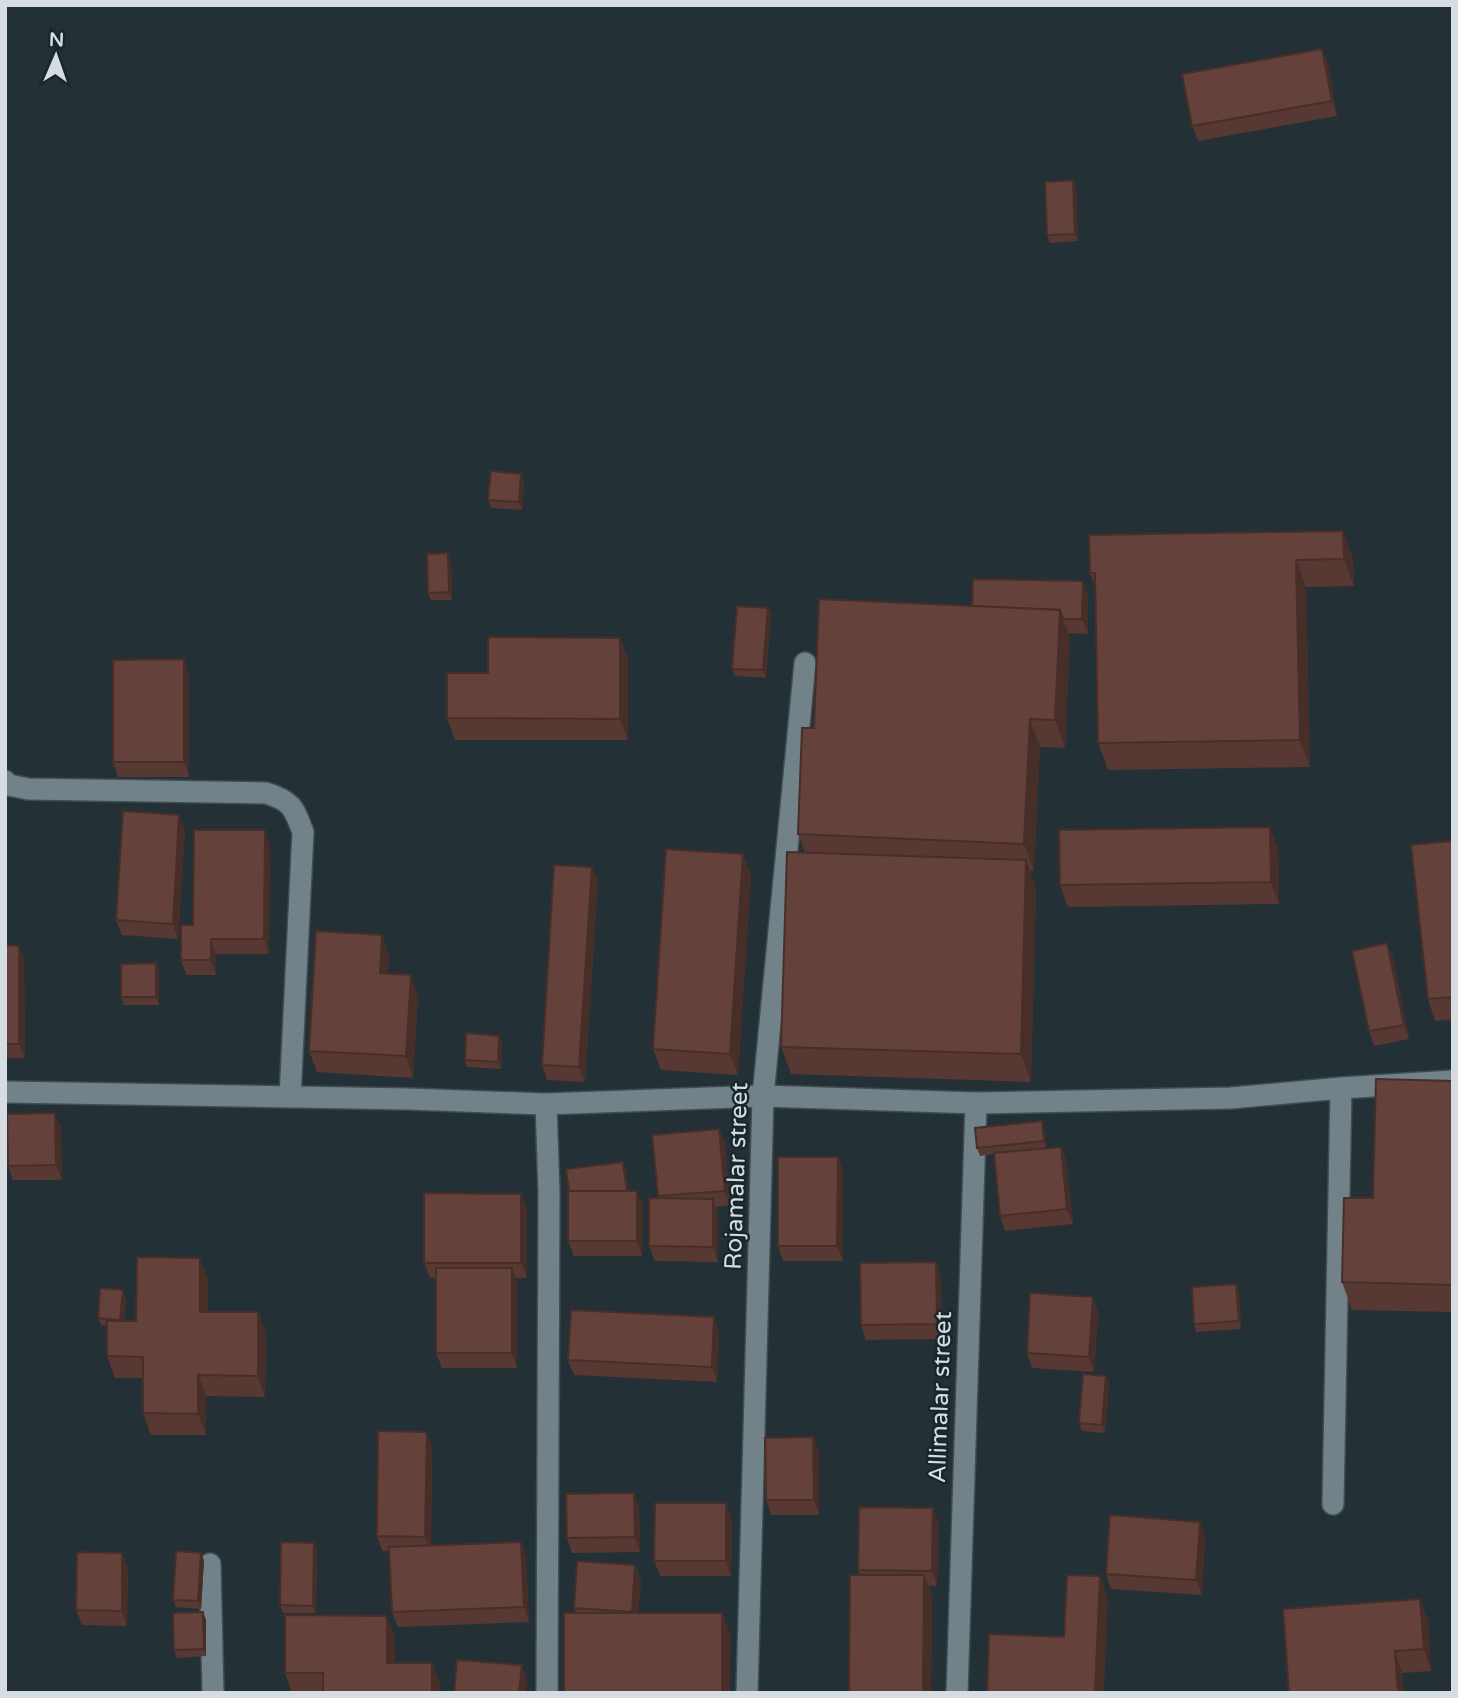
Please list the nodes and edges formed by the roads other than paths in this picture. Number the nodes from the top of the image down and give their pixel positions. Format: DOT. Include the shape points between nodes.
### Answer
graph roads {
  1 [pos="805,663"];
  2 [pos="5,781"];
  3 [pos="1453,1081"];
  4 [pos="1341,1088"];
  5 [pos="5,1092"];
  6 [pos="763,1096"];
  7 [pos="290,1097"];
  8 [pos="976,1103"];
  9 [pos="546,1104"];
  10 [pos="1333,1504"];
  11 [pos="210,1564"];
  12 [pos="213,1693"];
  13 [pos="547,1693"];
  14 [pos="747,1693"];
  15 [pos="957,1693"];
  1 -- 6 [label="street, Rojamalar street"];
  2 -- 7 [label="street" via="27,789 266,793 294,808 303,832"];
  3 -- 4 [label="street"];
  4 -- 8 [label="street" via="1231,1098"];
  4 -- 10 [label="street"];
  5 -- 7 [label="street"];
  6 -- 8 [label="street"];
  6 -- 9 [label="street"];
  6 -- 14 [label="street, Rojamalar street"];
  7 -- 9 [label="street"];
  8 -- 15 [label="street, Allimalar street"];
  9 -- 13 [label="street"];
  11 -- 12 [label="street"];
}
